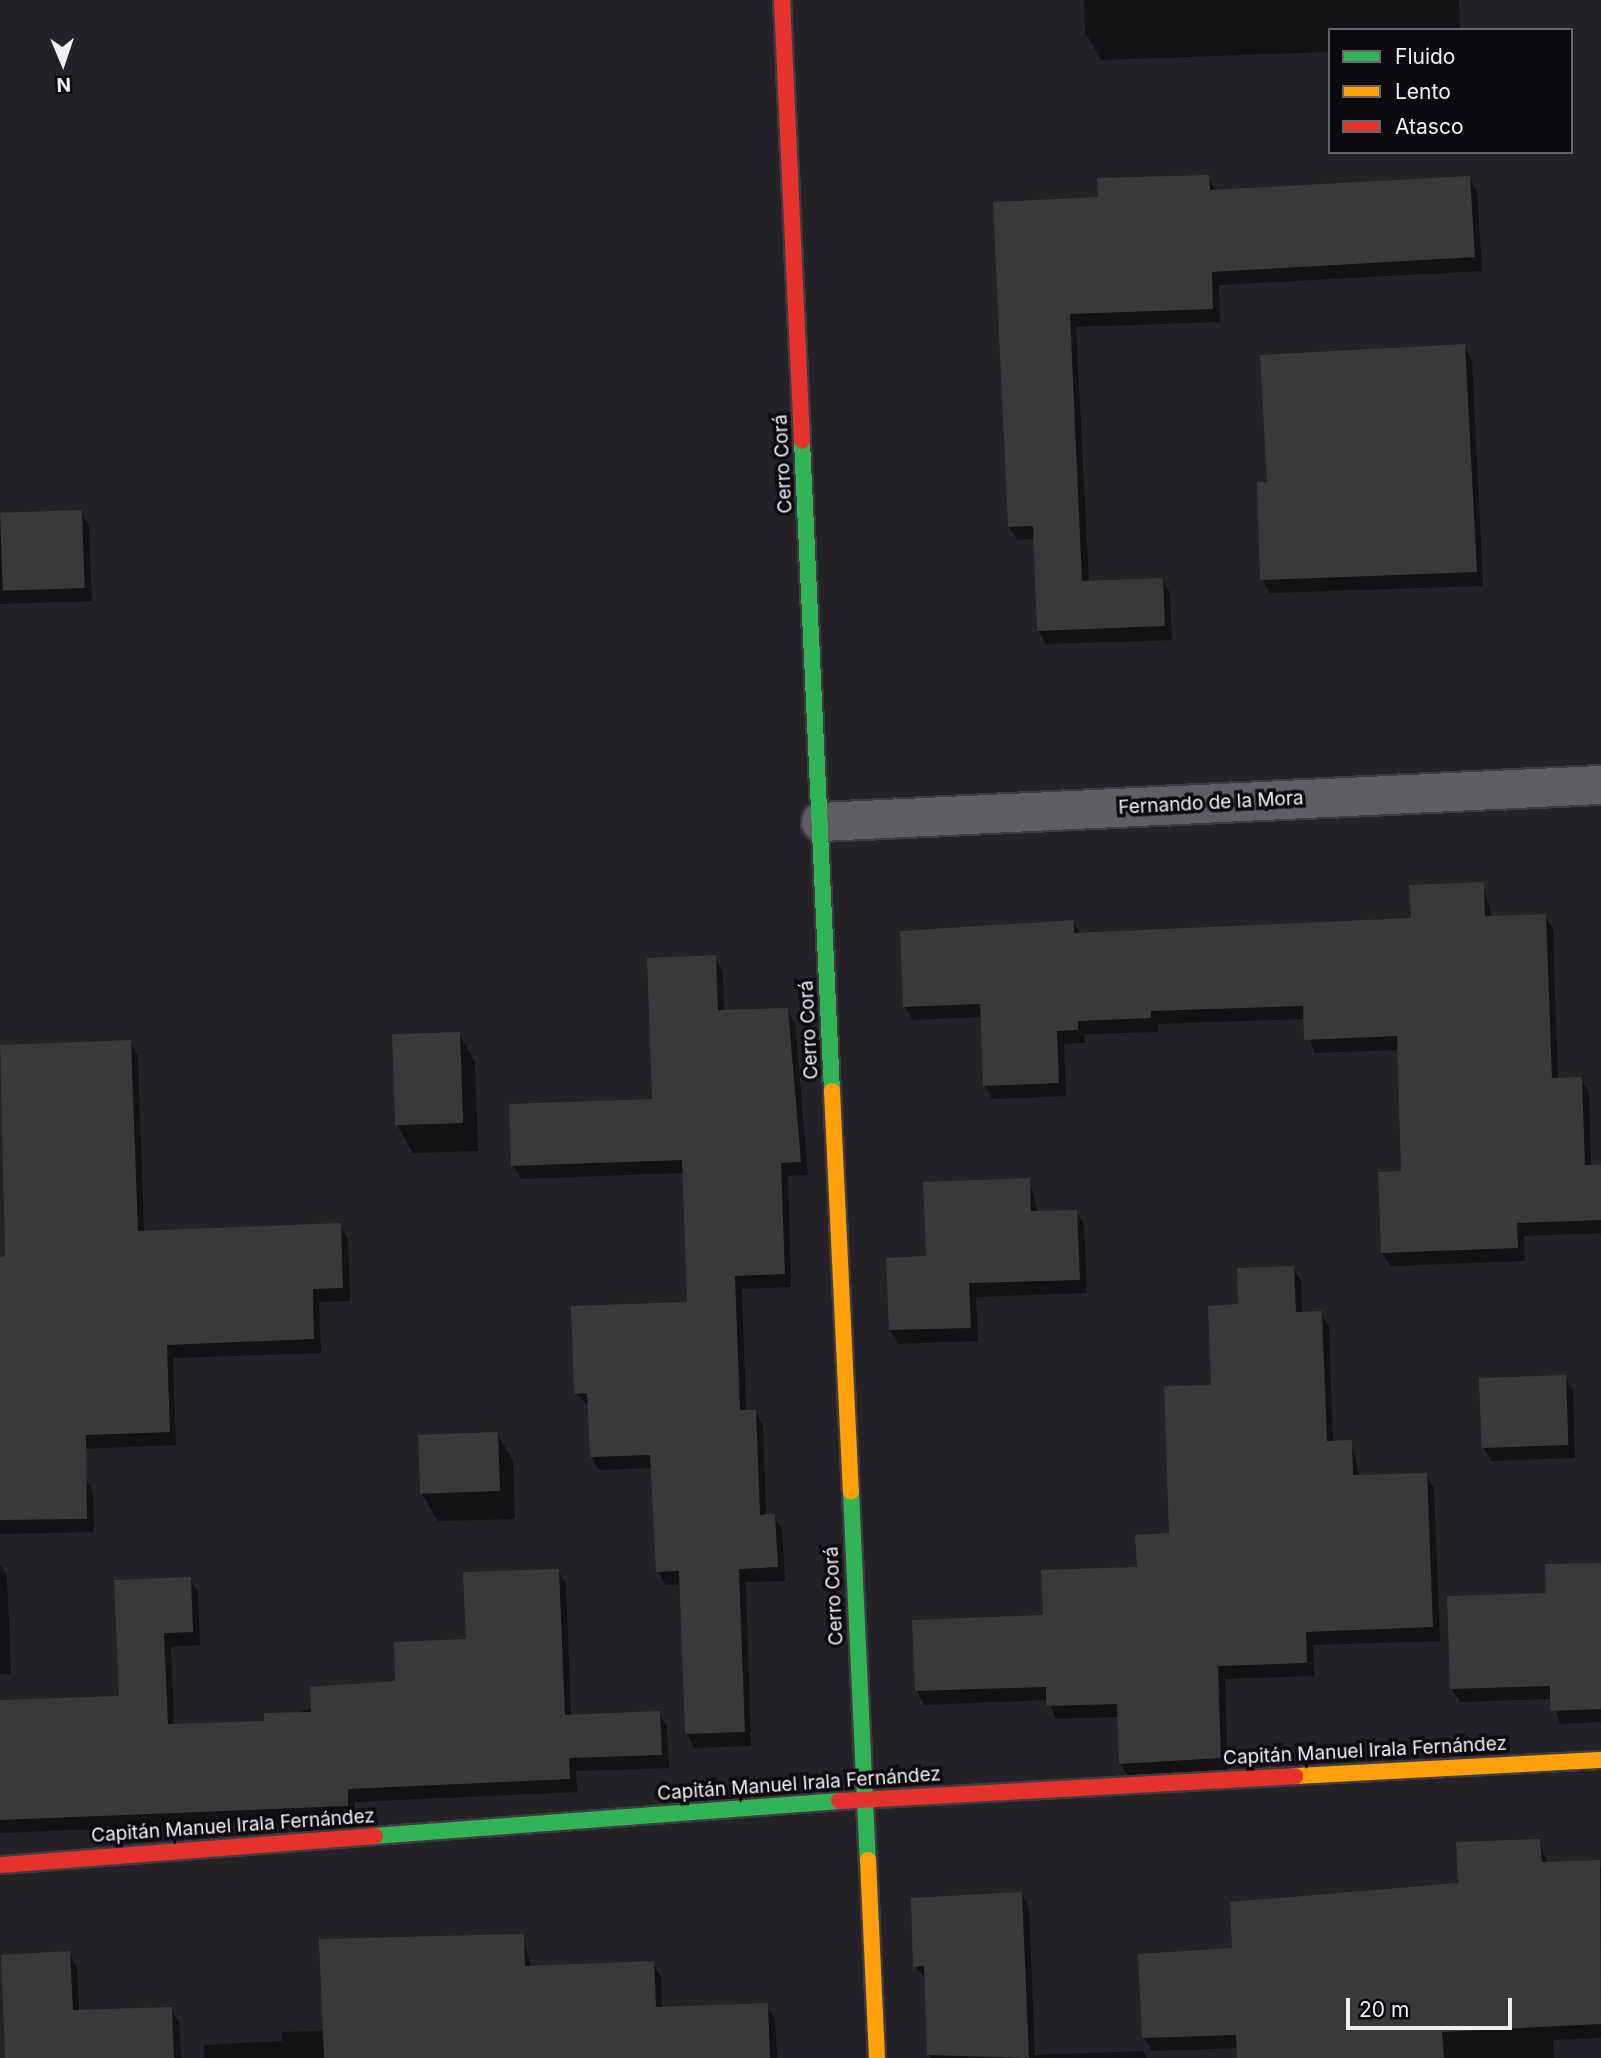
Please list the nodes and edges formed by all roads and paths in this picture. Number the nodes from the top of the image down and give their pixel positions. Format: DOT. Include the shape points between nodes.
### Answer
graph roads {
  1 [pos="782,0"];
  2 [pos="1601,785"];
  3 [pos="821,822"];
  4 [pos="1601,1760"];
  5 [pos="864,1799"];
  6 [pos="0,1865"];
  7 [pos="877,2058"];
  1 -- 3 [label="street, Cerro Corá"];
  2 -- 3 [label="street, Fernando de la Mora"];
  3 -- 5 [label="street, Cerro Corá"];
  4 -- 5 [label="street, Capitán Manuel Irala Fernández"];
  5 -- 6 [label="street, Capitán Manuel Irala Fernández"];
  5 -- 7 [label="street, Cerro Corá"];
}
